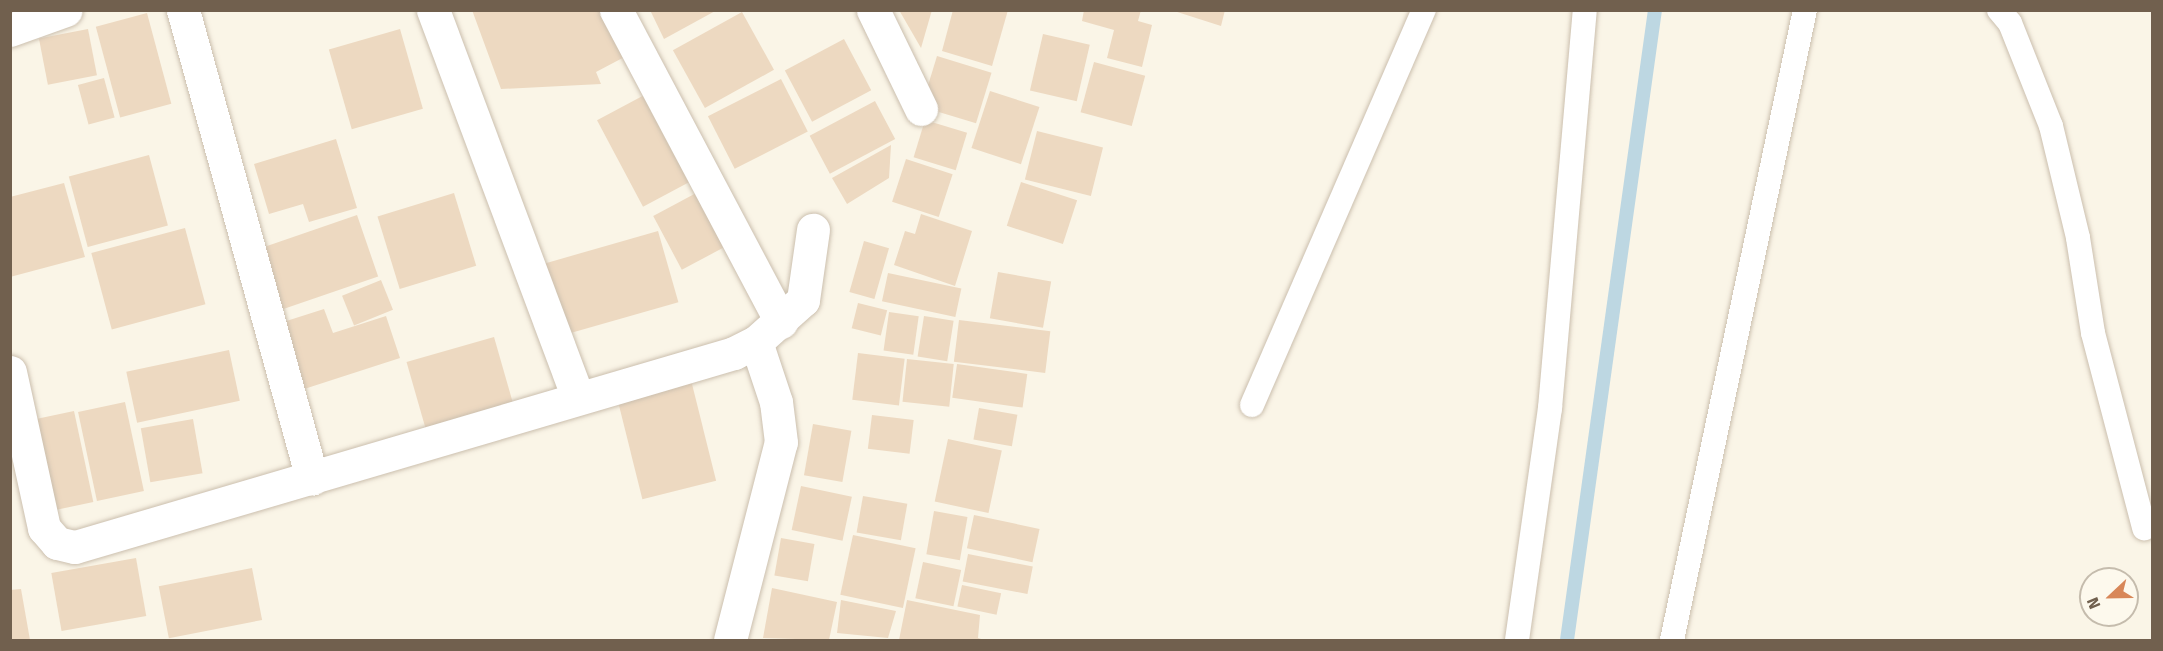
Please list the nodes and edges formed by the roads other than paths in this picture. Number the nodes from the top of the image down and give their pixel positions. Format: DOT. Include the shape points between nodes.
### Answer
graph roads {
  1 [pos="66,10"];
  2 [pos="183,10"];
  3 [pos="433,10"];
  4 [pos="615,10"];
  5 [pos="873,10"];
  6 [pos="1424,10"];
  7 [pos="1585,10"];
  8 [pos="1805,10"];
  9 [pos="2010,15"];
  10 [pos="10,30"];
  11 [pos="921,109"];
  12 [pos="813,230"];
  13 [pos="781,322"];
  14 [pos="756,342"];
  15 [pos="10,372"];
  16 [pos="578,398"];
  17 [pos="1252,405"];
  18 [pos="312,479"];
  19 [pos="2144,528"];
  20 [pos="730,640"];
  21 [pos="1517,640"];
  22 [pos="1672,640"];
  1 -- 10 [label="street"];
  2 -- 18 [label="street"];
  3 -- 16 [label="street"];
  4 -- 13 [label="street"];
  5 -- 11 [label="street"];
  6 -- 17 [label="lane"];
  7 -- 21 [label="lane" via="1550,408"];
  8 -- 22 [label="lane"];
  9 -- 19 [label="lane" via="2051,126 2078,238 2093,333"];
  12 -- 13 [label="street" via="809,280 802,300"];
  13 -- 14 [label="street"];
  14 -- 16 [label="street"];
  14 -- 20 [label="street" via="776,402 781,442"];
  15 -- 18 [label="street" via="44,528 57,543 75,547"];
  16 -- 18 [label="street"];
}
